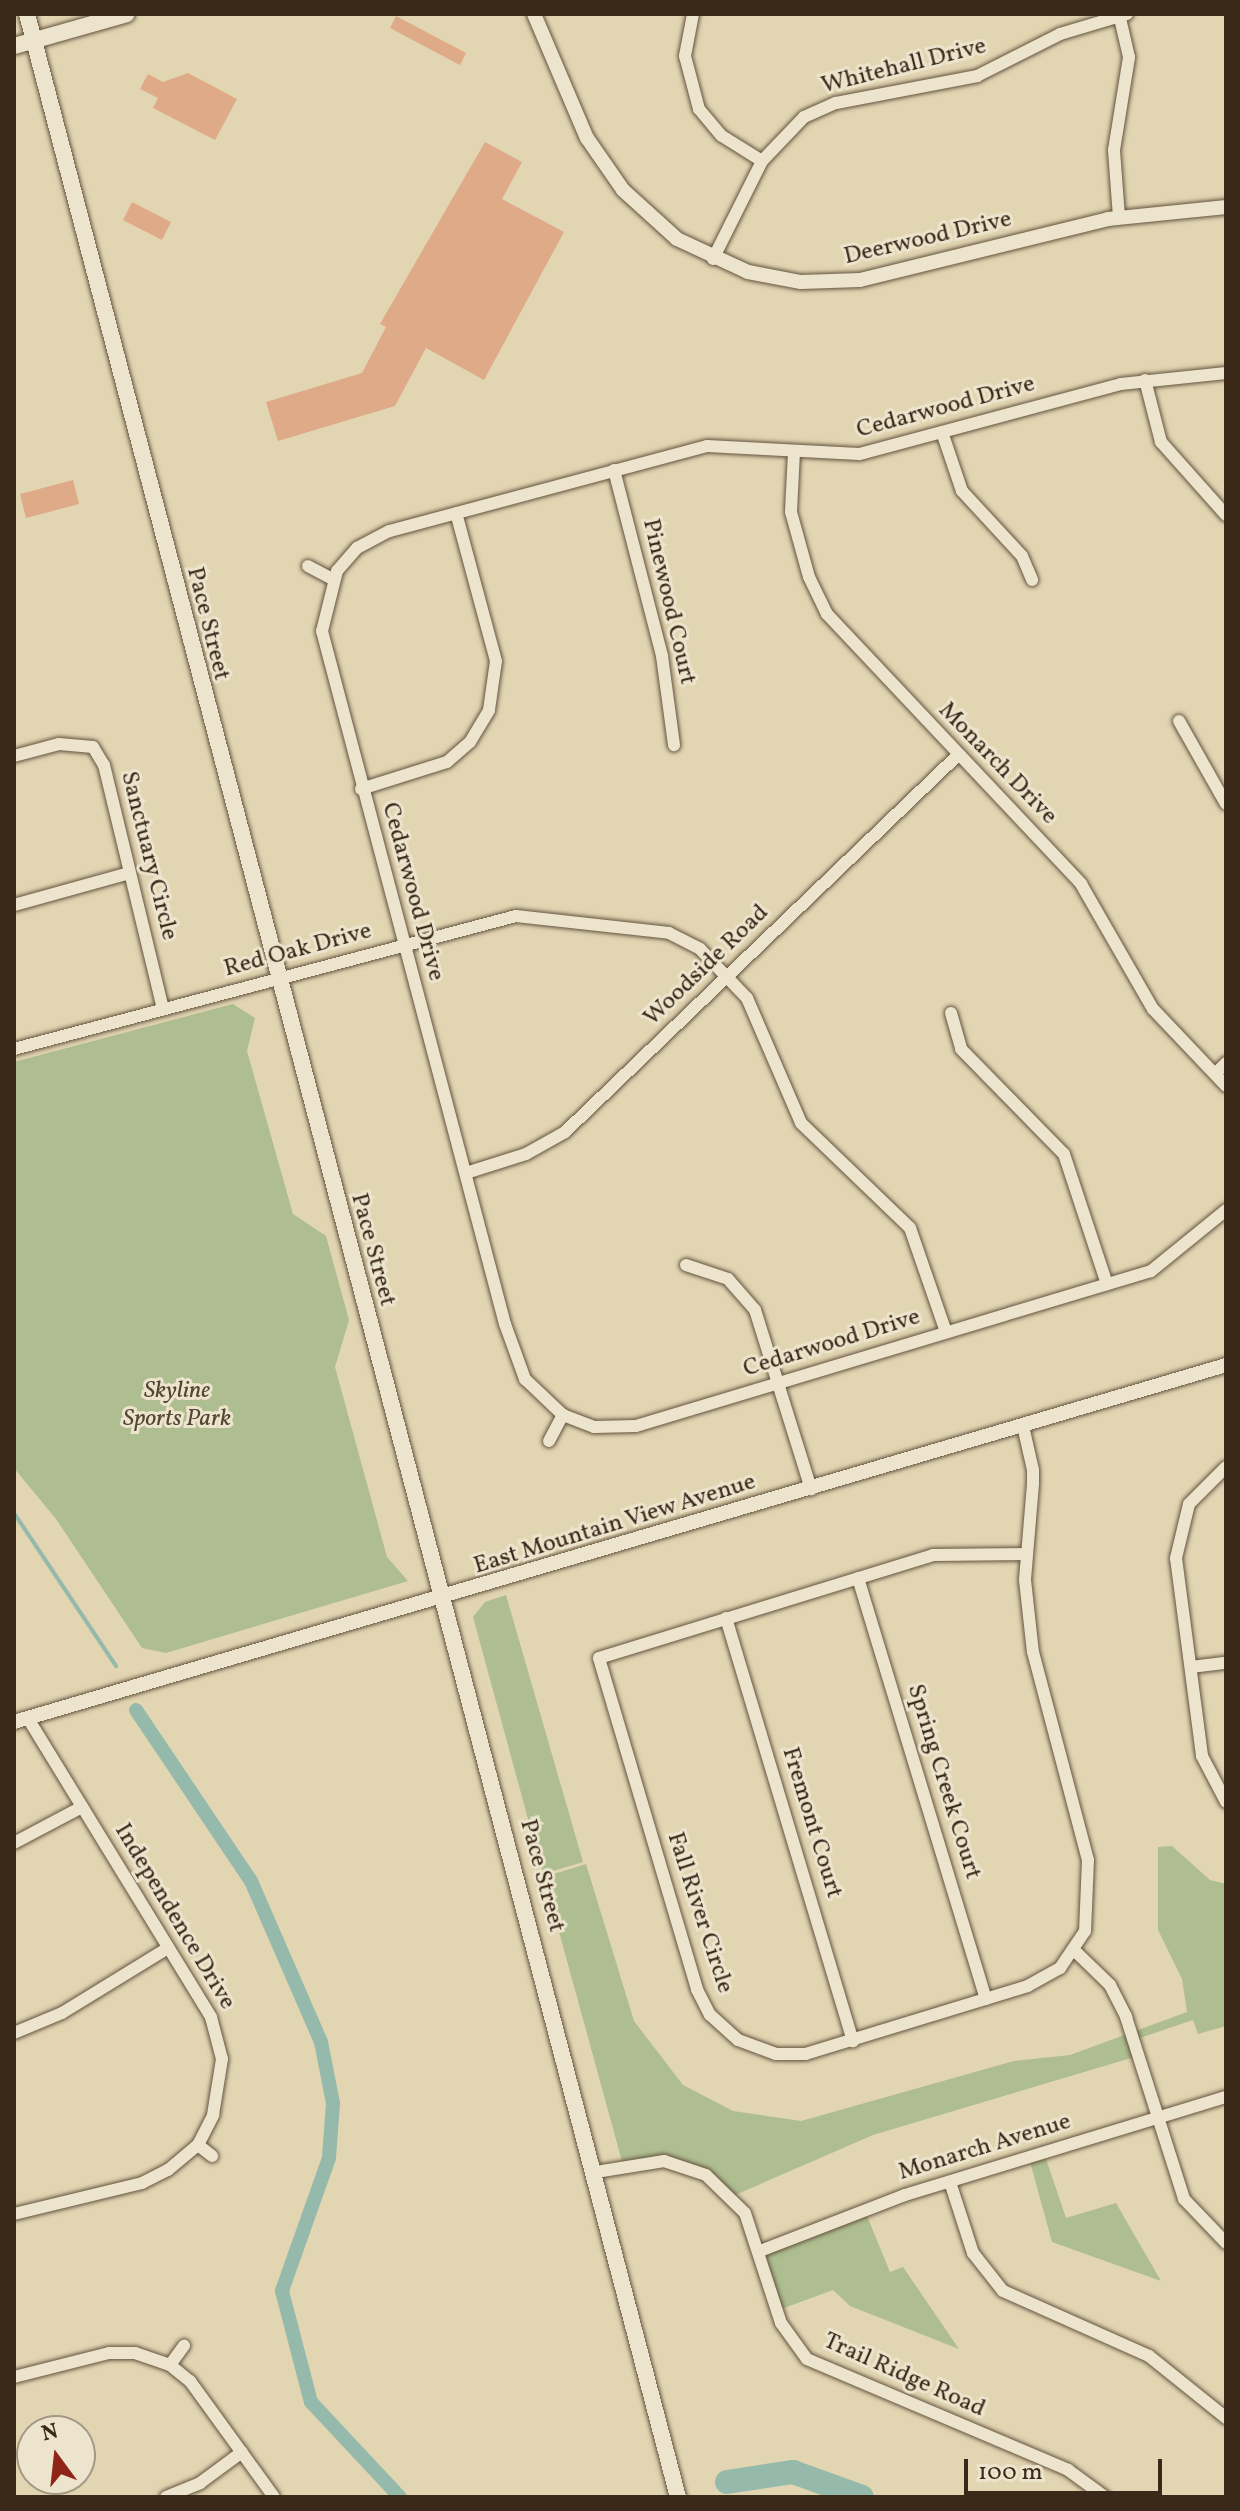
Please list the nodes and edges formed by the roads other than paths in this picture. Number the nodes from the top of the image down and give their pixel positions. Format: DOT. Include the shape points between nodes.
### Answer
graph roads {
  1 [pos="27,14"];
  2 [pos="127,14"];
  3 [pos="534,14"];
  4 [pos="693,14"];
  5 [pos="1122,15"];
  6 [pos="36,40"];
  7 [pos="14,46"];
  8 [pos="762,161"];
  9 [pos="1226,207"];
  10 [pos="1119,217"];
  11 [pos="713,259"];
  12 [pos="1226,373"];
  13 [pos="1145,380"];
  14 [pos="942,432"];
  15 [pos="794,452"];
  16 [pos="614,470"];
  17 [pos="456,513"];
  18 [pos="1226,515"];
  19 [pos="308,566"];
  20 [pos="332,579"];
  21 [pos="1032,580"];
  22 [pos="1179,721"];
  23 [pos="674,745"];
  24 [pos="14,756"];
  25 [pos="957,756"];
  26 [pos="361,789"];
  27 [pos="1226,804"];
  28 [pos="129,873"];
  29 [pos="14,905"];
  30 [pos="403,946"];
  31 [pos="728,977"];
  32 [pos="276,980"];
  33 [pos="163,1009"];
  34 [pos="951,1013"];
  35 [pos="14,1049"];
  36 [pos="1226,1063"];
  37 [pos="1215,1074"];
  38 [pos="1226,1086"];
  39 [pos="466,1173"];
  40 [pos="1226,1210"];
  41 [pos="686,1265"];
  42 [pos="1107,1284"];
  43 [pos="946,1332"];
  44 [pos="1226,1365"];
  45 [pos="779,1383"];
  46 [pos="563,1415"];
  47 [pos="1023,1426"];
  48 [pos="549,1441"];
  49 [pos="1226,1467"];
  50 [pos="811,1489"];
  51 [pos="1027,1554"];
  52 [pos="858,1578"];
  53 [pos="443,1600"];
  54 [pos="726,1618"];
  55 [pos="1226,1663"];
  56 [pos="1191,1667"];
  57 [pos="21,1720"];
  58 [pos="1226,1802"];
  59 [pos="82,1807"];
  60 [pos="14,1843"];
  61 [pos="168,1948"];
  62 [pos="1075,1951"];
  63 [pos="986,1999"];
  64 [pos="14,2033"];
  65 [pos="853,2041"];
  66 [pos="1226,2097"];
  67 [pos="1157,2117"];
  68 [pos="198,2145"];
  69 [pos="212,2156"];
  70 [pos="596,2172"];
  71 [pos="950,2182"];
  72 [pos="14,2214"];
  73 [pos="1226,2243"];
  74 [pos="760,2251"];
  75 [pos="184,2346"];
  76 [pos="170,2365"];
  77 [pos="14,2377"];
  78 [pos="1226,2418"];
  79 [pos="242,2452"];
  80 [pos="166,2497"];
  81 [pos="274,2497"];
  82 [pos="678,2497"];
  83 [pos="1105,2497"];
  1 -- 6 [label="main road, Pace Street"];
  2 -- 6 [label="main road"];
  3 -- 11 [label="street, Deerwood Drive" via="587,138 611,175 665,231"];
  4 -- 8 [label="street" via="685,56 699,109 722,136"];
  5 -- 8 [label="street, Whitehall Drive" via="1060,34 977,76 828,105 793,124"];
  5 -- 10 [label="street" via="1129,57 1114,150"];
  6 -- 7 [label="main road"];
  6 -- 32 [label="main road, Pace Street"];
  8 -- 11 [label="street, Whitehall Drive"];
  9 -- 10 [label="street, Deerwood Drive"];
  10 -- 11 [label="street, Deerwood Drive" via="860,280 782,280"];
  12 -- 13 [label="street, Cedarwood Drive"];
  13 -- 14 [label="street, Cedarwood Drive"];
  13 -- 18 [label="street" via="1161,442"];
  14 -- 15 [label="street, Cedarwood Drive" via="859,454"];
  14 -- 21 [label="street" via="962,491 1022,556"];
  15 -- 16 [label="street, Cedarwood Drive" via="707,446"];
  15 -- 25 [label="street, Monarch Drive" via="791,510 819,602"];
  16 -- 17 [label="street, Cedarwood Drive"];
  16 -- 23 [label="street, Pinewood Court" via="662,656"];
  17 -- 20 [label="street, Cedarwood Drive" via="374,537"];
  17 -- 26 [label="street" via="496,661 489,710 475,735 447,762"];
  19 -- 20 [label="street"];
  20 -- 26 [label="street, Cedarwood Drive" via="322,635"];
  22 -- 27 [label="street"];
  24 -- 28 [label="street, Sanctuary Circle" via="59,744 93,747 104,765"];
  25 -- 31 [label="street, Woodside Road"];
  25 -- 37 [label="street, Monarch Drive" via="1081,884 1153,1009"];
  26 -- 30 [label="street, Cedarwood Drive"];
  28 -- 29 [label="street"];
  28 -- 33 [label="street, Sanctuary Circle"];
  30 -- 31 [label="street, Red Oak Drive" via="536,915 669,933 700,949"];
  30 -- 32 [label="street, Red Oak Drive"];
  30 -- 39 [label="street, Cedarwood Drive"];
  31 -- 39 [label="street, Woodside Road" via="557,1138"];
  31 -- 43 [label="street, Red Oak Drive" via="755,1011 801,1123 910,1228"];
  32 -- 33 [label="street, Red Oak Drive"];
  32 -- 53 [label="main road, Pace Street"];
  33 -- 35 [label="street, Red Oak Drive"];
  34 -- 42 [label="street" via="961,1049 1064,1154"];
  36 -- 37 [label="street"];
  37 -- 38 [label="street, Monarch Drive"];
  39 -- 46 [label="street, Cedarwood Drive" via="518,1366 531,1389"];
  40 -- 42 [label="street, Cedarwood Drive" via="1165,1265"];
  41 -- 45 [label="street" via="722,1276 747,1297"];
  42 -- 43 [label="street, Cedarwood Drive"];
  43 -- 45 [label="street, Cedarwood Drive"];
  44 -- 47 [label="street, East Mountain View Avenue"];
  45 -- 46 [label="street, Cedarwood Drive" via="629,1427 594,1427"];
  45 -- 50 [label="street"];
  46 -- 48 [label="street"];
  47 -- 50 [label="street, East Mountain View Avenue"];
  47 -- 51 [label="street, Fall River Circle" via="1033,1470"];
  49 -- 56 [label="street" via="1194,1497 1178,1534 1176,1568"];
  50 -- 53 [label="street, East Mountain View Avenue"];
  51 -- 52 [label="street, Fall River Circle" via="948,1552"];
  51 -- 62 [label="street, Fall River Circle" via="1036,1676 1091,1875 1091,1911"];
  52 -- 54 [label="street, Fall River Circle"];
  52 -- 63 [label="street, Spring Creek Court"];
  53 -- 57 [label="street, East Mountain View Avenue"];
  53 -- 70 [label="main road, Pace Street"];
  54 -- 65 [label="street, Fremont Court"];
  54 -- 65 [label="street, Fall River Circle" via="599,1658 662,1873 701,2000 724,2031 782,2055"];
  55 -- 56 [label="street"];
  56 -- 58 [label="street" via="1202,1756"];
  57 -- 59 [label="street, Independence Drive"];
  59 -- 60 [label="street"];
  59 -- 61 [label="street, Independence Drive"];
  61 -- 64 [label="street" via="62,2013"];
  61 -- 68 [label="street, Independence Drive" via="211,2017 222,2059 213,2115"];
  62 -- 63 [label="street, Fall River Circle" via="1041,1981"];
  62 -- 67 [label="street" via="1116,1995"];
  63 -- 65 [label="street, Fall River Circle"];
  66 -- 67 [label="street, Monarch Avenue"];
  67 -- 71 [label="street, Monarch Avenue"];
  67 -- 73 [label="street" via="1184,2199"];
  68 -- 69 [label="street"];
  68 -- 72 [label="street" via="142,2183"];
  70 -- 74 [label="street, Trail Ridge Road" via="645,2161 693,2168 738,2202"];
  70 -- 82 [label="main road, Pace Street"];
  71 -- 74 [label="street, Monarch Avenue"];
  71 -- 78 [label="street" via="973,2253 1003,2291 1149,2356"];
  74 -- 83 [label="street, Trail Ridge Road" via="781,2323 807,2359 1068,2470"];
  75 -- 76 [label="street"];
  76 -- 77 [label="street" via="135,2353 109,2353"];
  76 -- 79 [label="street" via="190,2381"];
  79 -- 80 [label="street" via="200,2483"];
  79 -- 81 [label="street"];
}
